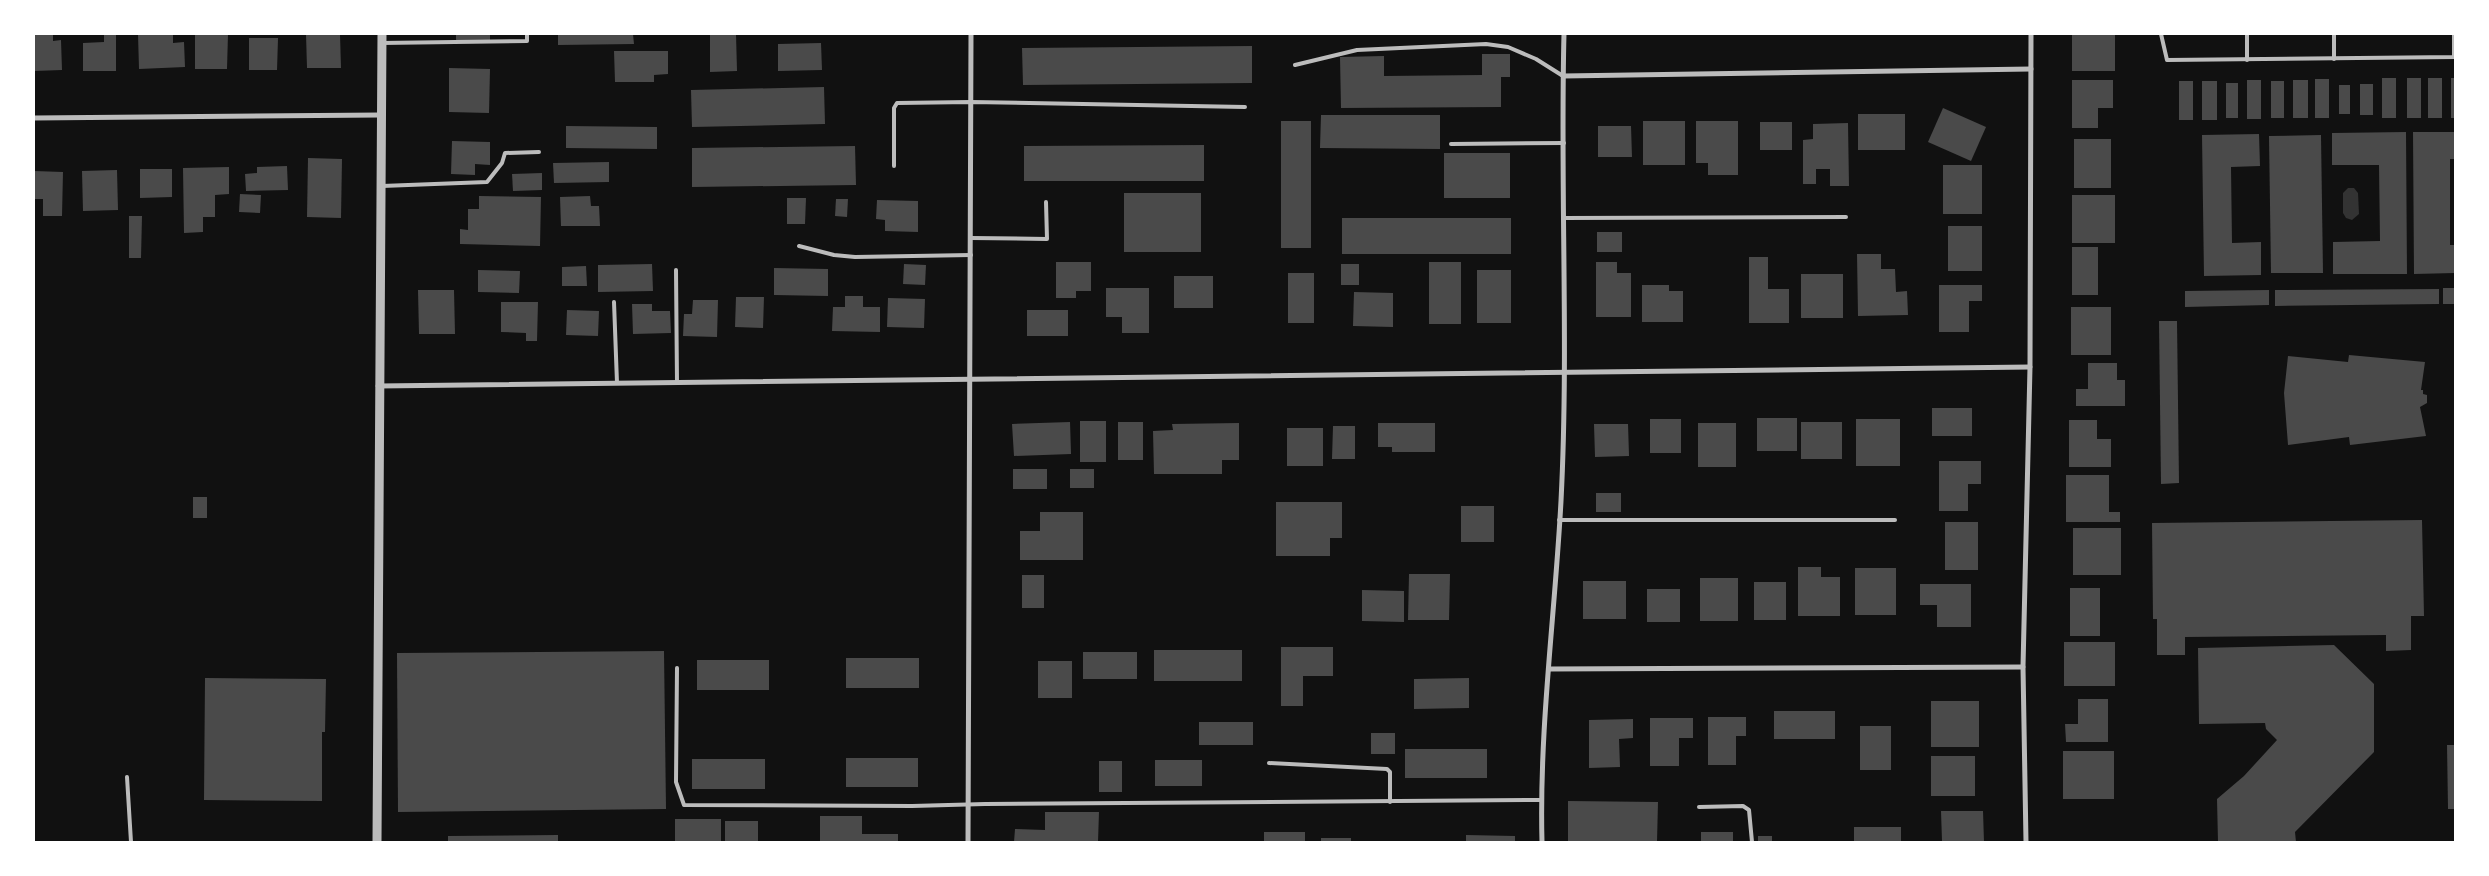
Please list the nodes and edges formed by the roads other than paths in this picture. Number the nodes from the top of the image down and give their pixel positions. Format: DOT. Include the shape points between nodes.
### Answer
graph roads {
  1 [pos="527,34"];
  2 [pos="971,34"];
  3 [pos="1564,34"];
  4 [pos="2031,34"];
  5 [pos="2161,34"];
  6 [pos="2247,34"];
  7 [pos="2334,34"];
  8 [pos="2454,34"];
  9 [pos="381,38"];
  10 [pos="2455,57"];
  11 [pos="2334,59"];
  12 [pos="2247,60"];
  13 [pos="1295,65"];
  14 [pos="2031,69"];
  15 [pos="1563,76"];
  16 [pos="971,102"];
  17 [pos="1245,107"];
  18 [pos="380,115"];
  19 [pos="34,118"];
  20 [pos="1564,143"];
  21 [pos="1451,144"];
  22 [pos="539,152"];
  23 [pos="894,166"];
  24 [pos="380,186"];
  25 [pos="1046,202"];
  26 [pos="1846,217"];
  27 [pos="1564,218"];
  28 [pos="971,238"];
  29 [pos="799,246"];
  30 [pos="971,255"];
  31 [pos="676,270"];
  32 [pos="614,302"];
  33 [pos="2030,367"];
  34 [pos="1564,372"];
  35 [pos="971,378"];
  36 [pos="677,383"];
  37 [pos="617,384"];
  38 [pos="378,386"];
  39 [pos="1559,520"];
  40 [pos="1895,520"];
  41 [pos="2022,667"];
  42 [pos="677,668"];
  43 [pos="1550,669"];
  44 [pos="1269,763"];
  45 [pos="127,777"];
  46 [pos="1541,800"];
  47 [pos="1390,802"];
  48 [pos="968,804"];
  49 [pos="1699,807"];
  50 [pos="131,842"];
  51 [pos="377,842"];
  52 [pos="968,842"];
  53 [pos="1542,842"];
  54 [pos="1752,842"];
  55 [pos="2026,842"];
  1 -- 9 [label="lane" via="527,41"];
  2 -- 16 [label="street"];
  3 -- 15 [label="street"];
  4 -- 14 [label="street"];
  5 -- 12 [label="lane" via="2167,60"];
  6 -- 12 [label="lane"];
  7 -- 11 [label="lane"];
  8 -- 10 [label="lane"];
  9 -- 18 [label="street"];
  10 -- 11 [label="lane"];
  11 -- 12 [label="lane"];
  13 -- 15 [label="lane" via="1357,50 1486,44 1508,47"];
  14 -- 15 [label="street"];
  14 -- 33 [label="street"];
  15 -- 20 [label="street"];
  16 -- 17 [label="lane"];
  16 -- 23 [label="lane" via="897,103 894,108"];
  16 -- 28 [label="street"];
  18 -- 19 [label="street"];
  18 -- 24 [label="street"];
  20 -- 21 [label="lane"];
  20 -- 27 [label="street"];
  22 -- 24 [label="lane" via="506,153 487,182"];
  24 -- 38 [label="street"];
  25 -- 28 [label="lane" via="1047,239"];
  26 -- 27 [label="lane"];
  27 -- 34 [label="street"];
  28 -- 30 [label="street"];
  29 -- 30 [label="lane" via="855,257"];
  30 -- 35 [label="street"];
  31 -- 36 [label="lane"];
  32 -- 37 [label="lane"];
  33 -- 34 [label="street"];
  33 -- 41 [label="street"];
  34 -- 35 [label="street"];
  34 -- 39 [label="street"];
  35 -- 36 [label="street"];
  35 -- 48 [label="street"];
  36 -- 37 [label="street"];
  37 -- 38 [label="street"];
  38 -- 51 [label="street"];
  39 -- 40 [label="lane"];
  39 -- 43 [label="street"];
  41 -- 43 [label="street"];
  41 -- 55 [label="street"];
  42 -- 48 [label="lane" via="676,782 684,805"];
  43 -- 46 [label="street"];
  44 -- 47 [label="lane" via="1387,769 1390,772"];
  45 -- 50 [label="lane"];
  46 -- 47 [label="lane"];
  46 -- 53 [label="street"];
  47 -- 48 [label="lane"];
  48 -- 52 [label="street"];
  49 -- 54 [label="lane" via="1743,806 1749,810 1752,820"];
}
